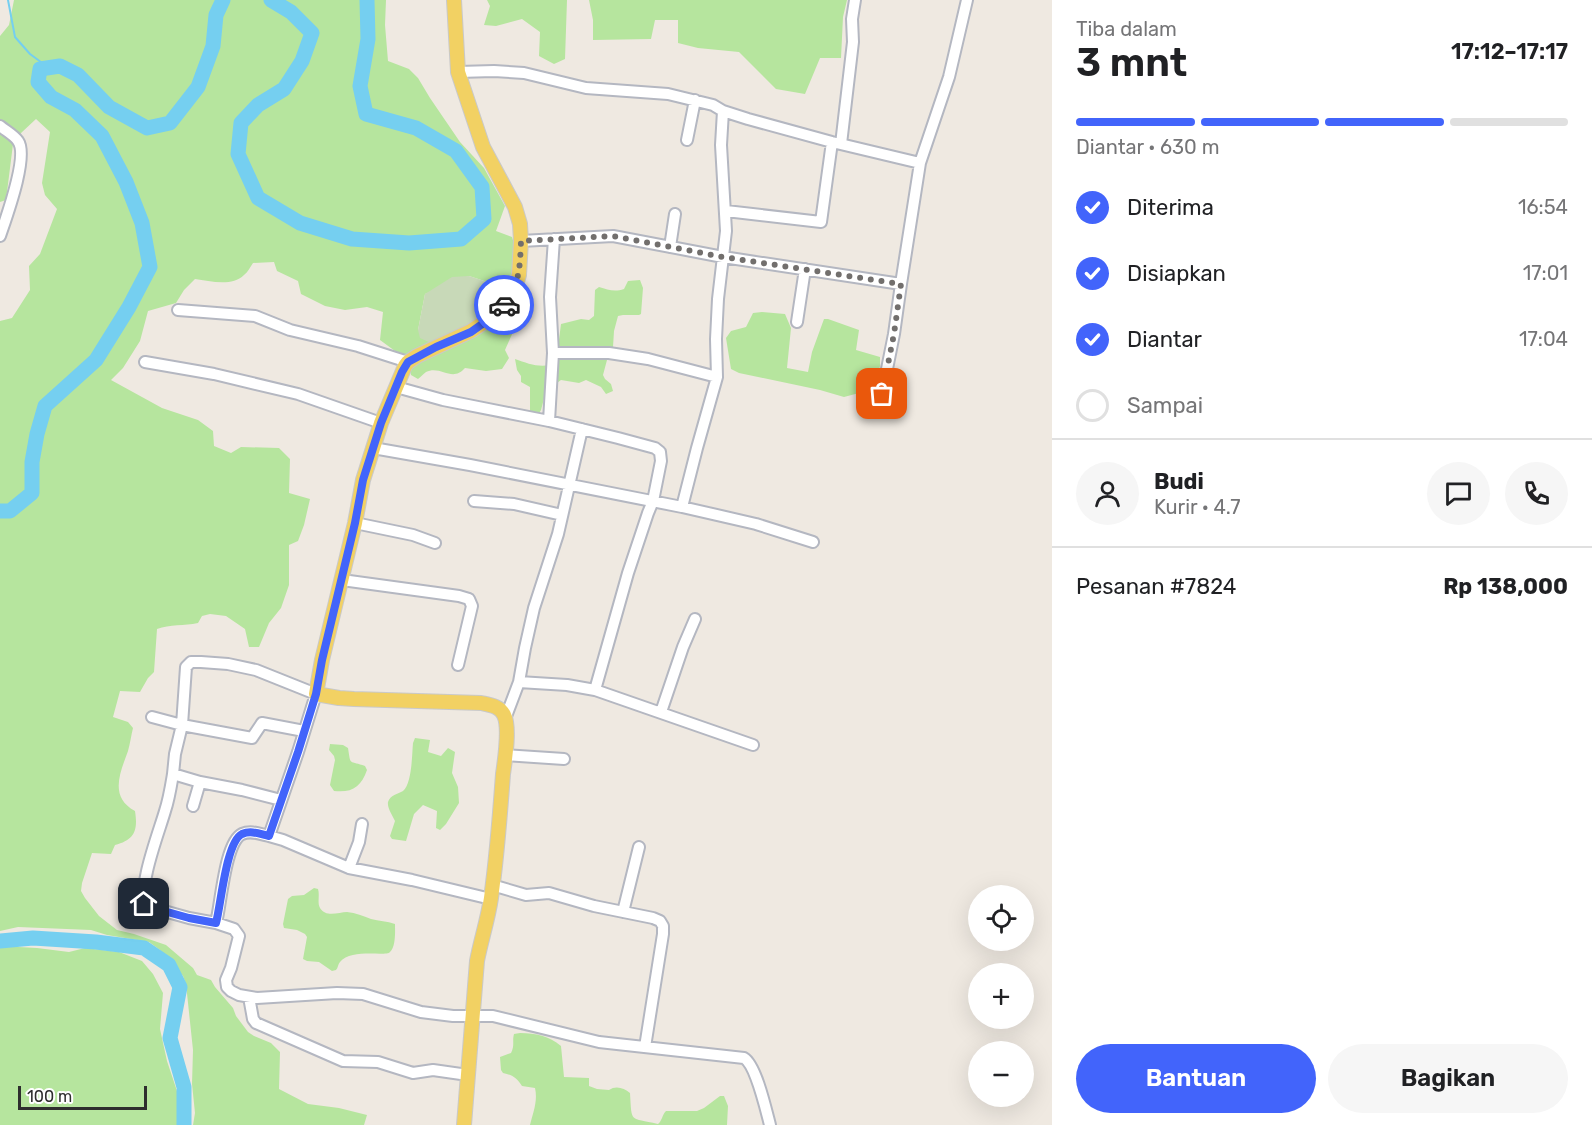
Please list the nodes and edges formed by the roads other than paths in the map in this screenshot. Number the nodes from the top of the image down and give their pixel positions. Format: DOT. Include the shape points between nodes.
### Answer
graph roads {
  1 [pos="454,0"];
  2 [pos="855,0"];
  3 [pos="967,0"];
  4 [pos="458,72"];
  5 [pos="695,100"];
  6 [pos="723,111"];
  7 [pos="0,126"];
  8 [pos="687,140"];
  9 [pos="836,143"];
  10 [pos="920,163"];
  11 [pos="726,211"];
  12 [pos="675,214"];
  13 [pos="0,236"];
  14 [pos="554,239"];
  15 [pos="521,241"];
  16 [pos="670,247"];
  17 [pos="723,257"];
  18 [pos="804,270"];
  19 [pos="901,284"];
  20 [pos="178,310"];
  21 [pos="797,322"];
  22 [pos="553,353"];
  23 [pos="145,362"];
  24 [pos="408,362"];
  25 [pos="717,376"];
  26 [pos="396,387"];
  27 [pos="882,394"];
  28 [pos="549,421"];
  29 [pos="381,423"];
  30 [pos="582,429"];
  31 [pos="373,448"];
  32 [pos="570,484"];
  33 [pos="474,501"];
  34 [pos="653,501"];
  35 [pos="682,507"];
  36 [pos="562,515"];
  37 [pos="355,523"];
  38 [pos="813,542"];
  39 [pos="435,543"];
  40 [pos="342,580"];
  41 [pos="695,619"];
  42 [pos="458,665"];
  43 [pos="519,682"];
  44 [pos="595,690"];
  45 [pos="316,694"];
  46 [pos="661,712"];
  47 [pos="152,717"];
  48 [pos="505,719"];
  49 [pos="182,725"];
  50 [pos="304,731"];
  51 [pos="753,745"];
  52 [pos="505,755"];
  53 [pos="564,759"];
  54 [pos="173,774"];
  55 [pos="200,782"];
  56 [pos="281,800"];
  57 [pos="193,806"];
  58 [pos="362,824"];
  59 [pos="269,836"];
  60 [pos="639,847"];
  61 [pos="349,868"];
  62 [pos="492,892"];
  63 [pos="623,912"];
  64 [pos="216,923"];
  65 [pos="249,997"];
  66 [pos="472,1016"];
  67 [pos="645,1047"];
  68 [pos="468,1075"];
  69 [pos="465,1125"];
  70 [pos="770,1125"];
  1 -- 4 [label="main road"];
  2 -- 9 [label="street" via="853,42"];
  3 -- 10 [label="street" via="949,77"];
  4 -- 5 [label="street" via="524,73 586,88 668,94"];
  4 -- 15 [label="main road" via="483,147 515,207"];
  5 -- 6 [label="street"];
  5 -- 8 [label="street"];
  6 -- 9 [label="street"];
  6 -- 11 [label="street"];
  7 -- 13 [label="street" via="18,141 22,152"];
  9 -- 10 [label="street"];
  9 -- 11 [label="street" via="821,222"];
  10 -- 19 [label="street"];
  11 -- 17 [label="street"];
  12 -- 16 [label="street"];
  14 -- 15 [label="street"];
  14 -- 16 [label="street" via="613,236"];
  14 -- 22 [label="street" via="550,297"];
  15 -- 24 [label="main road" via="519,275 506,303 471,332"];
  16 -- 17 [label="street"];
  17 -- 18 [label="street"];
  17 -- 25 [label="street"];
  18 -- 19 [label="street"];
  18 -- 21 [label="street"];
  19 -- 27 [label="street"];
  20 -- 24 [label="street" via="255,316 290,330"];
  22 -- 25 [label="street" via="609,353"];
  22 -- 28 [label="street"];
  23 -- 29 [label="street" via="298,393"];
  24 -- 26 [label="main road"];
  25 -- 35 [label="street"];
  26 -- 28 [label="street"];
  26 -- 29 [label="main road"];
  28 -- 30 [label="street"];
  29 -- 31 [label="main road"];
  30 -- 32 [label="street"];
  30 -- 34 [label="street" via="660,452"];
  31 -- 32 [label="street"];
  31 -- 37 [label="main road"];
  32 -- 34 [label="street"];
  32 -- 36 [label="street"];
  33 -- 36 [label="street" via="514,504"];
  34 -- 35 [label="street"];
  34 -- 44 [label="street"];
  35 -- 38 [label="street"];
  36 -- 43 [label="street" via="534,608"];
  37 -- 39 [label="street"];
  37 -- 40 [label="main road"];
  40 -- 42 [label="street" via="469,599 472,606"];
  40 -- 45 [label="main road"];
  41 -- 46 [label="street"];
  43 -- 44 [label="street"];
  43 -- 48 [label="street"];
  44 -- 46 [label="street"];
  45 -- 48 [label="main road" via="346,699 481,703 498,708"];
  45 -- 49 [label="street" via="256,670 191,662 186,667"];
  45 -- 50 [label="street"];
  46 -- 51 [label="street"];
  47 -- 49 [label="street"];
  48 -- 52 [label="main road"];
  49 -- 50 [label="street" via="252,738 262,723"];
  49 -- 54 [label="street"];
  50 -- 56 [label="street"];
  52 -- 53 [label="street"];
  52 -- 62 [label="main road"];
  54 -- 55 [label="street"];
  54 -- 64 [label="street" via="151,855 144,904"];
  55 -- 56 [label="street"];
  55 -- 57 [label="street"];
  56 -- 59 [label="street"];
  58 -- 61 [label="street"];
  59 -- 61 [label="street"];
  59 -- 64 [label="street" via="251,832 234,841"];
  60 -- 63 [label="street"];
  61 -- 62 [label="street"];
  62 -- 63 [label="street" via="549,893"];
  62 -- 66 [label="main road" via="477,961"];
  63 -- 67 [label="street" via="653,918 663,926"];
  64 -- 65 [label="street" via="234,929 239,936 227,987"];
  65 -- 66 [label="street" via="363,994 421,1012"];
  65 -- 68 [label="street" via="256,1023 343,1061 378,1062 413,1073 433,1070"];
  66 -- 67 [label="street" via="493,1016 599,1042"];
  66 -- 68 [label="main road"];
  67 -- 70 [label="street" via="746,1059 754,1071"];
  68 -- 69 [label="main road"];
}
